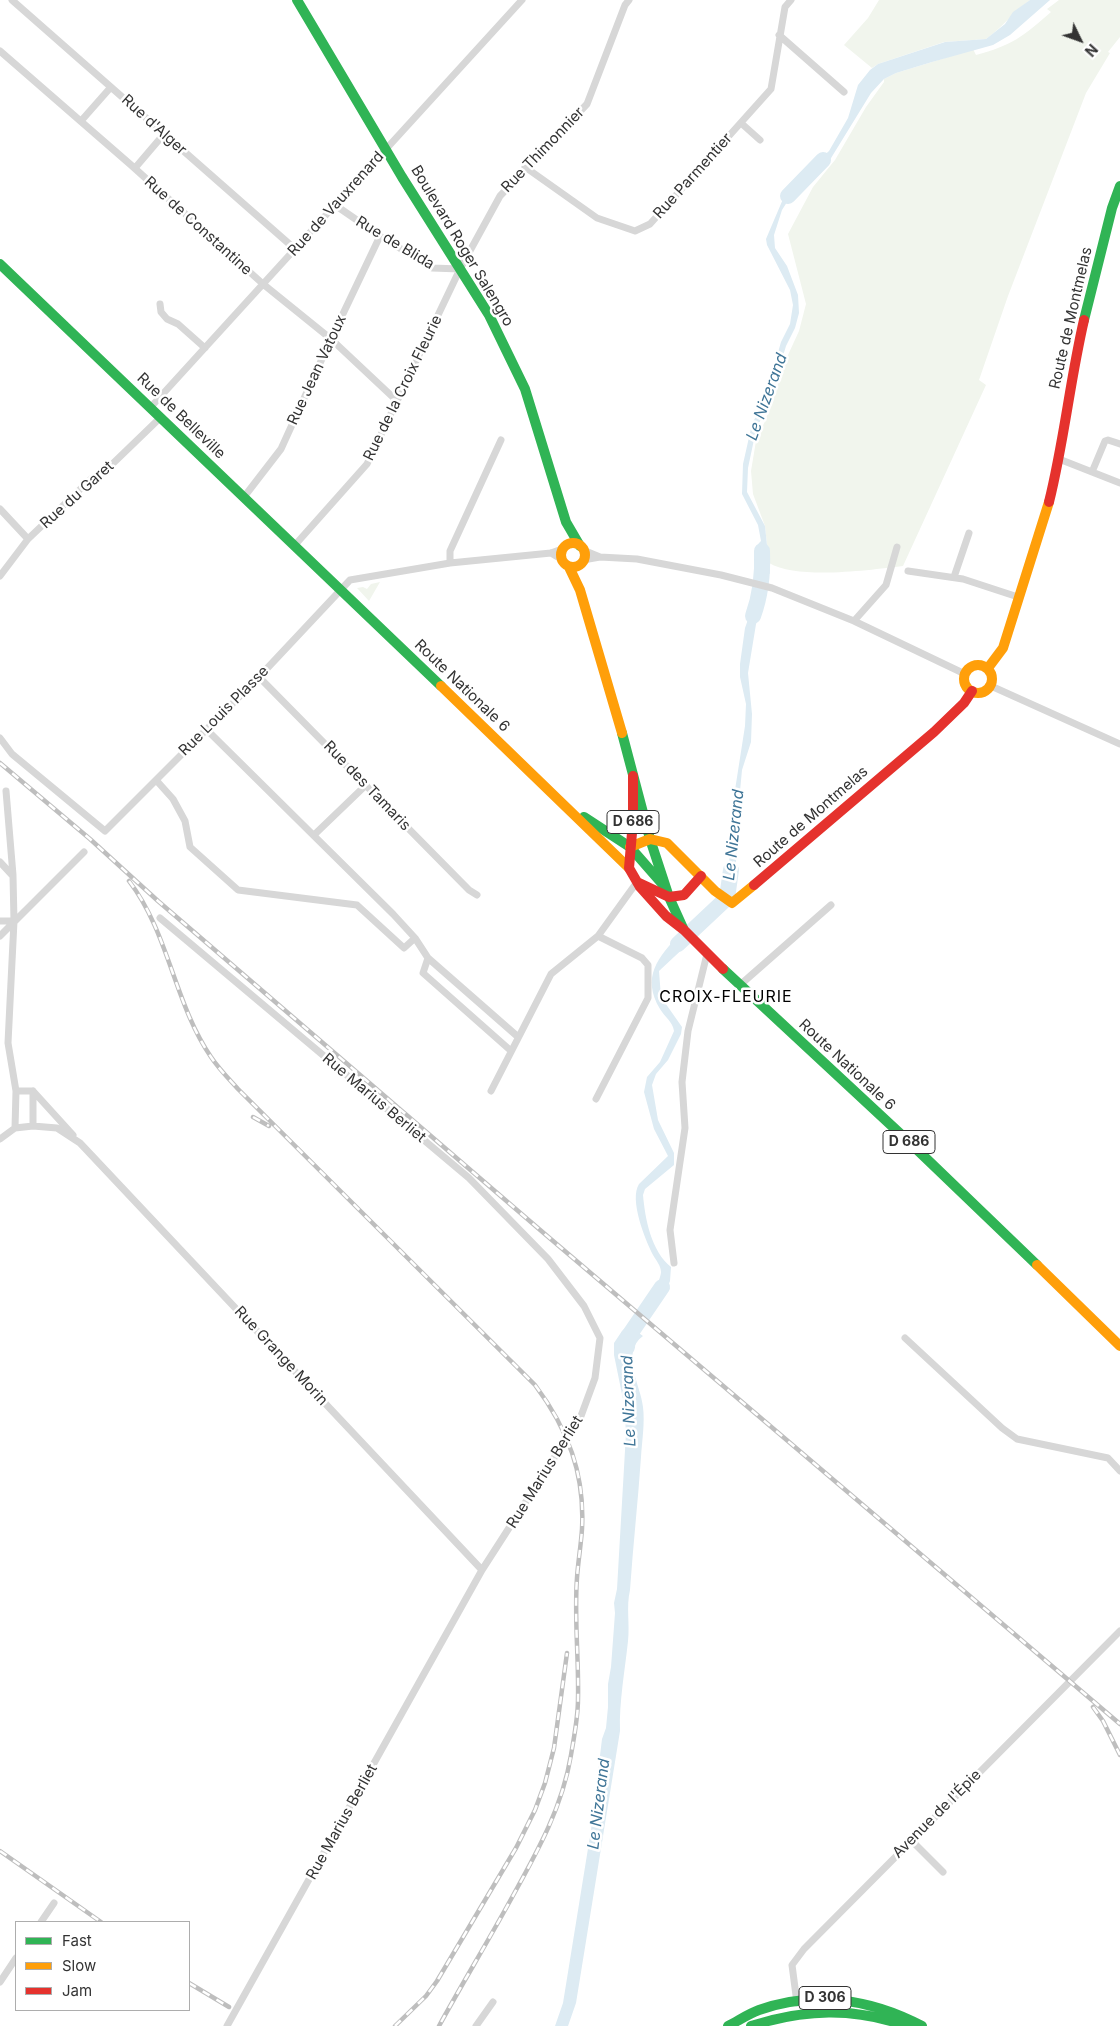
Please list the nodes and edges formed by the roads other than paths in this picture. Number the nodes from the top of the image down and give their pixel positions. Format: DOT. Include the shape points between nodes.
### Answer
graph roads {
  1 [pos="12,0"];
  2 [pos="298,0"];
  3 [pos="522,0"];
  4 [pos="791,0"];
  5 [pos="624,2"];
  6 [pos="779,35"];
  7 [pos="0,51"];
  8 [pos="111,87"];
  9 [pos="844,92"];
  10 [pos="81,122"];
  11 [pos="740,122"];
  12 [pos="164,134"];
  13 [pos="760,140"];
  14 [pos="386,147"];
  15 [pos="135,168"];
  16 [pos="525,168"];
  17 [pos="1120,186"];
  18 [pos="335,204"];
  19 [pos="380,236"];
  20 [pos="295,249"];
  21 [pos="0,264"];
  22 [pos="460,269"];
  23 [pos="263,284"];
  24 [pos="160,304"];
  25 [pos="331,339"];
  26 [pos="204,348"];
  27 [pos="397,401"];
  28 [pos="150,408"];
  29 [pos="160,418"];
  30 [pos="501,440"];
  31 [pos="1120,444"];
  32 [pos="1059,458"];
  33 [pos="1092,472"];
  34 [pos="1120,483"];
  35 [pos="244,497"];
  36 [pos="0,509"];
  37 [pos="566,522"];
  38 [pos="969,533"];
  39 [pos="28,539"];
  40 [pos="295,545"];
  41 [pos="896,547"];
  42 [pos="563,551"];
  43 [pos="579,558"];
  44 [pos="450,563"];
  45 [pos="908,572"];
  46 [pos="0,576"];
  47 [pos="954,577"];
  48 [pos="341,589"];
  49 [pos="1018,597"];
  50 [pos="854,621"];
  51 [pos="988,668"];
  52 [pos="965,674"];
  53 [pos="259,677"];
  54 [pos="991,686"];
  55 [pos="972,692"];
  56 [pos="206,730"];
  57 [pos="0,738"];
  58 [pos="1120,744"];
  59 [pos="633,776"];
  60 [pos="156,780"];
  61 [pos="366,785"];
  62 [pos="6,791"];
  63 [pos="563,804"];
  64 [pos="314,835"];
  65 [pos="650,839"];
  66 [pos="630,847"];
  67 [pos="84,852"];
  68 [pos="0,862"];
  69 [pos="630,868"];
  70 [pos="12,876"];
  71 [pos="701,876"];
  72 [pos="637,882"];
  73 [pos="667,892"];
  74 [pos="476,895"];
  75 [pos="831,904"];
  76 [pos="160,918"];
  77 [pos="0,921"];
  78 [pos="14,921"];
  79 [pos="684,930"];
  80 [pos="0,936"];
  81 [pos="598,936"];
  82 [pos="414,938"];
  83 [pos="707,954"];
  84 [pos="428,958"];
  85 [pos="740,985"];
  86 [pos="518,1036"];
  87 [pos="510,1050"];
  88 [pos="33,1091"];
  89 [pos="491,1091"];
  90 [pos="16,1092"];
  91 [pos="596,1099"];
  92 [pos="33,1126"];
  93 [pos="15,1128"];
  94 [pos="0,1139"];
  95 [pos="80,1143"];
  96 [pos="674,1263"];
  97 [pos="905,1338"];
  98 [pos="1120,1346"];
  99 [pos="1120,1471"];
  100 [pos="482,1570"];
  101 [pos="1120,1631"];
  102 [pos="911,1840"];
  103 [pos="943,1872"];
  104 [pos="54,1903"];
  105 [pos="42,1921"];
  106 [pos="15,1960"];
  107 [pos="0,1982"];
  108 [pos="796,2000"];
  109 [pos="494,2002"];
  110 [pos="799,2014"];
  111 [pos="227,2026"];
  112 [pos="476,2026"];
  113 [pos="728,2026"];
  114 [pos="751,2026"];
  115 [pos="906,2026"];
  116 [pos="922,2026"];
  1 -- 8 [label="street, Rue d'Alger"];
  2 -- 14 [label="main road, Boulevard Roger Salengro"];
  3 -- 14 [label="street, Rue de Vauxrenard"];
  4 -- 6 [label="street, Rue Parmentier" via="785,7"];
  5 -- 16 [label="street, Rue Thimonnier" via="587,104"];
  6 -- 9 [label="street"];
  6 -- 11 [label="street, Rue Parmentier" via="771,89"];
  7 -- 10 [label="street, Rue de Constantine"];
  8 -- 10 [label="street"];
  8 -- 12 [label="street, Rue d'Alger"];
  10 -- 15 [label="street, Rue de Constantine"];
  11 -- 13 [label="street"];
  11 -- 16 [label="street, Rue Parmentier" via="650,224 635,231 597,218"];
  12 -- 15 [label="street"];
  12 -- 20 [label="street, Rue d'Alger"];
  14 -- 18 [label="street, Rue de Vauxrenard"];
  14 -- 22 [label="main road, Boulevard Roger Salengro"];
  15 -- 23 [label="street, Rue de Constantine"];
  16 -- 22 [label="street, Rue Thimonnier" via="500,196"];
  17 -- 32 [label="main road, Route de Montmelas" via="1075,358"];
  18 -- 19 [label="street, Rue de Blida"];
  18 -- 20 [label="street, Rue de Vauxrenard"];
  19 -- 22 [label="street, Rue de Blida" via="432,268"];
  19 -- 25 [label="street, Rue Jean Vatoux"];
  20 -- 23 [label="street, Rue de Vauxrenard"];
  21 -- 28 [label="main road, Rue de Belleville / D 686"];
  22 -- 27 [label="street, Rue de la Croix Fleurie"];
  22 -- 37 [label="main road, Boulevard Roger Salengro" via="489,315 525,389"];
  23 -- 25 [label="street, Rue de Constantine"];
  23 -- 26 [label="street, Rue de Vauxrenard"];
  24 -- 26 [label="street" via="167,319 178,324"];
  25 -- 27 [label="street, Rue de Constantine"];
  25 -- 35 [label="street, Rue Jean Vatoux" via="282,449"];
  26 -- 28 [label="street, Rue de Vauxrenard"];
  27 -- 40 [label="street, Rue de la Croix Fleurie" via="367,464"];
  28 -- 29 [label="main road, Rue de Belleville / D 686"];
  29 -- 35 [label="main road, Rue de Belleville / D 686"];
  29 -- 39 [label="street, Rue du Garet"];
  30 -- 44 [label="street" via="450,551"];
  31 -- 33 [label="street" via="1105,441"];
  32 -- 33 [label="street"];
  32 -- 49 [label="main road, Route de Montmelas" via="1033,555"];
  33 -- 34 [label="street"];
  35 -- 40 [label="main road, Rue de Belleville / D 686"];
  36 -- 39 [label="street"];
  37 -- 42 [label="main road, Boulevard Roger Salengro"];
  37 -- 43 [label="main road, Boulevard Roger Salengro"];
  38 -- 47 [label="street"];
  39 -- 46 [label="street, Rue du Garet"];
  40 -- 48 [label="main road, Rue de Belleville / D 686"];
  41 -- 50 [label="street" via="886,584"];
  42 -- 43 [label="main road"];
  42 -- 43 [label="main road" via="574,543"];
  42 -- 44 [label="street, Rue Louis Plasse"];
  43 -- 50 [label="street" via="637,559 750,582"];
  43 -- 59 [label="main road, Boulevard Roger Salengro" via="580,590"];
  44 -- 48 [label="street, Rue Louis Plasse" via="350,580"];
  45 -- 47 [label="street"];
  47 -- 49 [label="street"];
  48 -- 53 [label="street, Rue Louis Plasse"];
  48 -- 63 [label="main road, Route Nationale 6 / D 686"];
  49 -- 51 [label="main road, Route de Montmelas" via="1002,648"];
  50 -- 52 [label="street"];
  51 -- 52 [label="main road" via="976,664"];
  51 -- 54 [label="main road" via="993,676"];
  52 -- 55 [label="main road" via="965,684"];
  53 -- 56 [label="street, Rue Louis Plasse"];
  53 -- 61 [label="street, Rue des Tamaris"];
  54 -- 55 [label="main road" via="982,693"];
  54 -- 58 [label="street"];
  55 -- 71 [label="main road, Route de Montmelas" via="934,732 732,904"];
  56 -- 60 [label="street, Rue Louis Plasse"];
  56 -- 64 [label="street"];
  57 -- 60 [label="street, Rue Louis Plasse" via="12,754 105,831"];
  59 -- 65 [label="main road, Boulevard Roger Salengro"];
  59 -- 66 [label="main road, Boulevard Roger Salengro / D 686"];
  60 -- 82 [label="street" via="173,799 185,821 190,847 238,890 357,905 404,948"];
  61 -- 64 [label="street"];
  61 -- 74 [label="street, Rue des Tamaris"];
  62 -- 70 [label="street"];
  63 -- 66 [label="main road, Route Nationale 6 / D 686"];
  63 -- 69 [label="main road, Route Nationale 6 / D 686"];
  64 -- 82 [label="street"];
  65 -- 66 [label="main road"];
  65 -- 71 [label="main road, Route de Montmelas" via="667,843"];
  65 -- 73 [label="main road, Boulevard Roger Salengro"];
  66 -- 69 [label="main road, Boulevard Roger Salengro / D 686"];
  66 -- 73 [label="main road, Route Nationale 6 / D 686"];
  67 -- 78 [label="street"];
  68 -- 70 [label="street"];
  69 -- 72 [label="main road, Route Nationale 6 / D 686"];
  70 -- 78 [label="street"];
  71 -- 73 [label="main road" via="684,895"];
  72 -- 73 [label="main road"];
  72 -- 79 [label="main road, Route Nationale 6 / D 686" via="666,916"];
  72 -- 81 [label="street"];
  73 -- 79 [label="main road, Route Nationale 6 / D 686"];
  75 -- 85 [label="street"];
  76 -- 100 [label="street, Rue Marius Berliet" via="469,1178 548,1259 584,1306 600,1338 595,1378 581,1416"];
  77 -- 78 [label="street"];
  78 -- 80 [label="street"];
  78 -- 90 [label="street" via="8,1043"];
  79 -- 83 [label="main road, Route Nationale 6 / D 686"];
  81 -- 86 [label="street" via="551,974"];
  81 -- 91 [label="street" via="642,958 648,965 648,998"];
  82 -- 84 [label="street"];
  83 -- 85 [label="main road, Route Nationale 6 / D 686"];
  83 -- 96 [label="street" via="688,1031 682,1082 685,1128 670,1230"];
  84 -- 86 [label="street"];
  84 -- 87 [label="street" via="423,973"];
  85 -- 98 [label="main road, Route Nationale 6 / D 686" via="907,1140"];
  86 -- 87 [label="street"];
  87 -- 89 [label="street"];
  88 -- 90 [label="street"];
  88 -- 92 [label="street"];
  88 -- 95 [label="street, Rue Grange Morin"];
  90 -- 93 [label="street"];
  92 -- 93 [label="street, Rue Grange Morin"];
  92 -- 95 [label="street, Rue Grange Morin" via="57,1128"];
  93 -- 94 [label="street"];
  95 -- 100 [label="street, Rue Grange Morin"];
  97 -- 99 [label="street" via="1017,1439 1108,1458"];
  100 -- 111 [label="street, Rue Marius Berliet"];
  101 -- 102 [label="street, Avenue de l'Épie"];
  102 -- 103 [label="street"];
  102 -- 108 [label="street, Avenue de l'Épie" via="792,1965"];
  104 -- 105 [label="street"];
  106 -- 107 [label="street"];
  108 -- 110 [label="street, Avenue de l'Épie"];
  108 -- 113 [label="main road, D 306" via="758,2010"];
  108 -- 116 [label="main road, D 306" via="852,1999"];
  109 -- 112 [label="street"];
  110 -- 114 [label="main road, D 306"];
  110 -- 115 [label="main road, D 306" via="827,2011 857,2013"];
}
